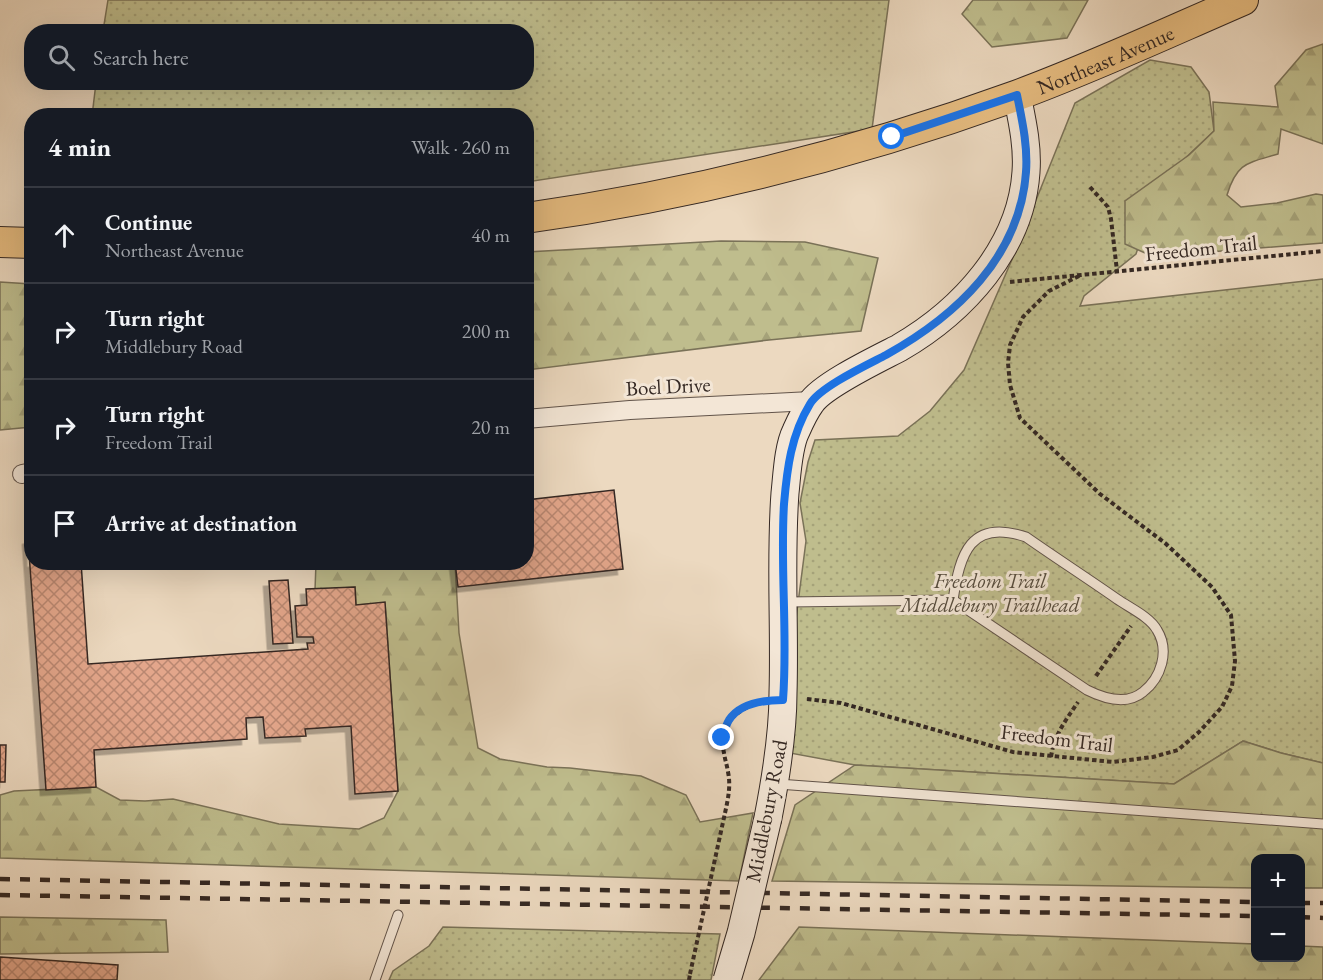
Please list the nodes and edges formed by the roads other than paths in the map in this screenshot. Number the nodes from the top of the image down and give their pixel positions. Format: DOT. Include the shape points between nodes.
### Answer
graph roads {
  1 [pos="1243,0"];
  2 [pos="1017,95"];
  3 [pos="534,217"];
  4 [pos="0,242"];
  5 [pos="24,243"];
  6 [pos="811,401"];
  7 [pos="534,418"];
  8 [pos="953,600"];
  9 [pos="783,602"];
  10 [pos="775,783"];
  11 [pos="1323,824"];
  12 [pos="398,915"];
  13 [pos="375,980"];
  14 [pos="727,980"];
  1 -- 2 [label="main road, Northeast Avenue"];
  2 -- 3 [label="main road, Northeast Avenue" via="892,137 710,184 600,208"];
  2 -- 6 [label="street, Middlebury Road" via="1026,153 1022,203 1008,238 989,268 957,306 929,329 836,382"];
  4 -- 5 [label="main road"];
  6 -- 7 [label="street, Boel Drive"];
  6 -- 9 [label="street, Middlebury Road" via="794,434 787,476"];
  8 -- 8 [label="lane" via="965,550 987,533 1008,531 1026,537 1157,629 1164,648 1162,664 1142,694 1106,699"];
  8 -- 9 [label="lane"];
  9 -- 10 [label="street, Middlebury Road" via="783,700"];
  10 -- 11 [label="lane"];
  10 -- 14 [label="street, Middlebury Road, bridge"];
  12 -- 13 [label="lane"];
}
